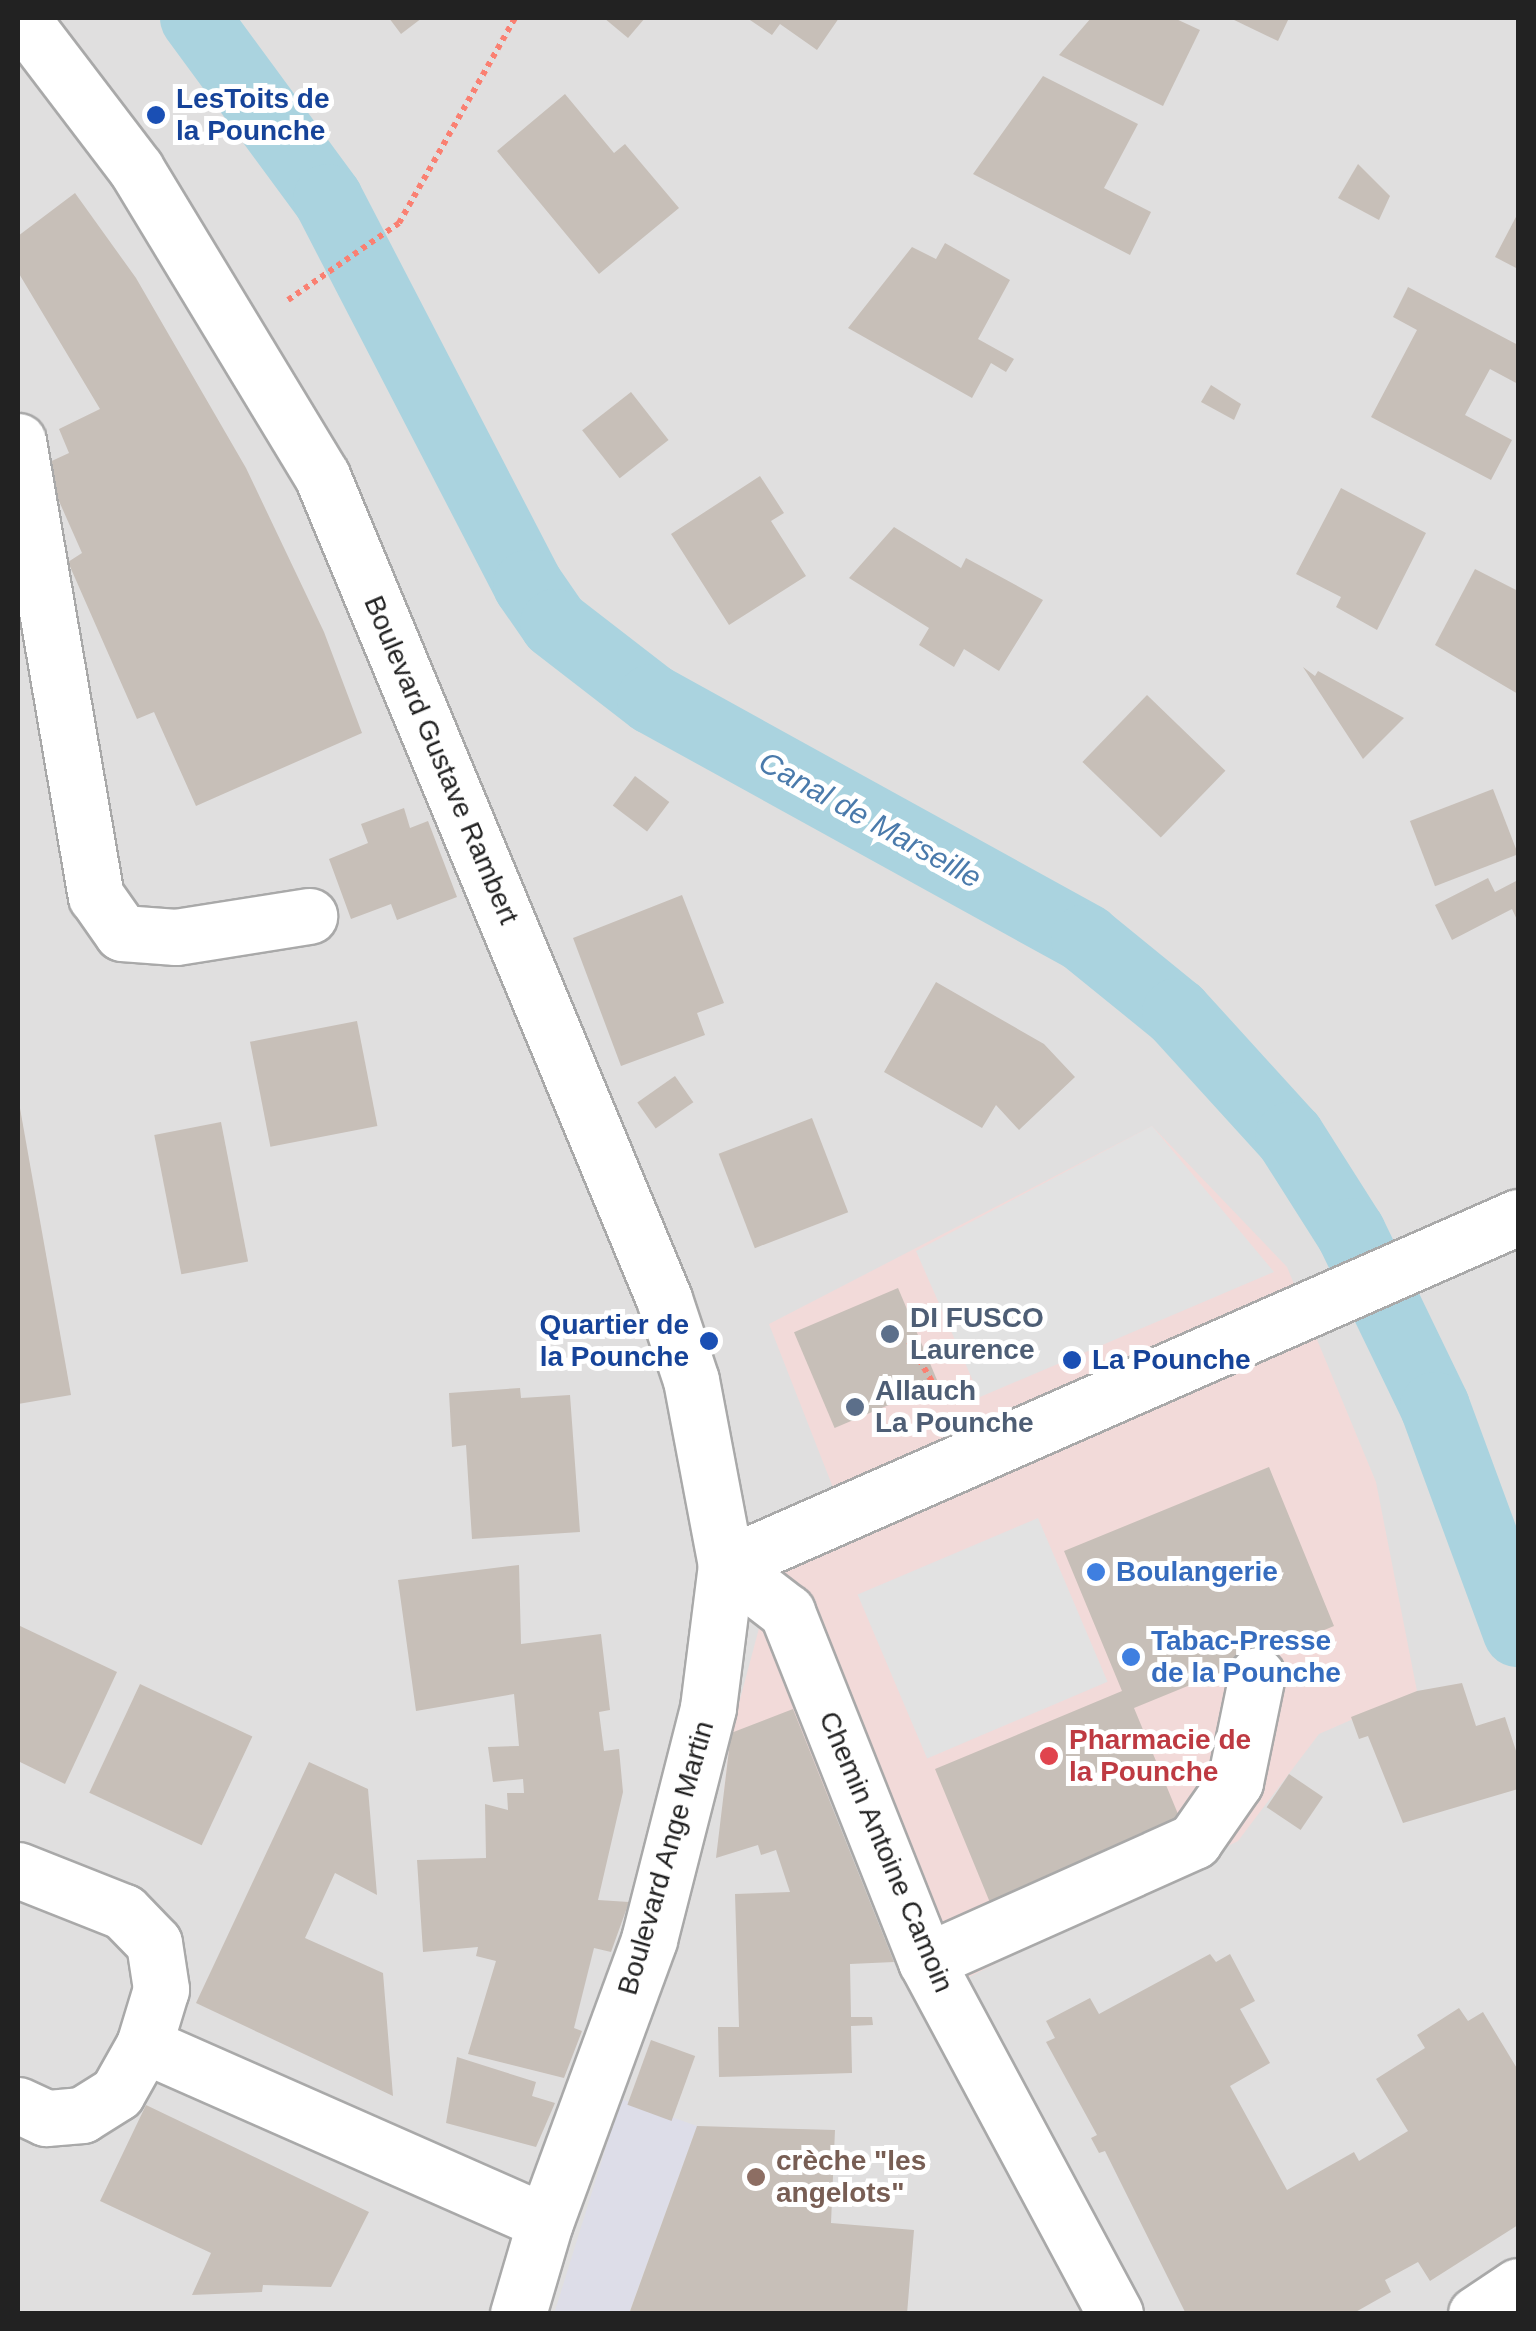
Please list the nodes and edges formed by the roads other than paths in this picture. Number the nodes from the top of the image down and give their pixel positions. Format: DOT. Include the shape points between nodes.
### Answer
graph roads {
  1 [pos="20,18"];
  2 [pos="18,441"];
  3 [pos="309,916"];
  4 [pos="1518,1217"];
  5 [pos="726,1566"];
  6 [pos="1257,1675"];
  7 [pos="18,1870"];
  8 [pos="926,1962"];
  9 [pos="144,2045"];
  10 [pos="18,2106"];
  11 [pos="544,2222"];
  12 [pos="1518,2286"];
  13 [pos="518,2314"];
  14 [pos="1115,2314"];
  15 [pos="1476,2314"];
  1 -- 5 [label="street, Boulevard Gustave Rambert" via="136,168 322,476 664,1299 691,1380"];
  2 -- 3 [label="street" via="96,896 122,933 176,936"];
  4 -- 5 [label="street"];
  5 -- 8 [label="street, Chemin Antoine Camoin" via="787,1612"];
  5 -- 11 [label="street, Boulevard Ange Martin" via="708,1708 650,1940"];
  6 -- 8 [label="street" via="1235,1782 1194,1841"];
  7 -- 9 [label="street" via="124,1912 154,1943 161,1988"];
  8 -- 14 [label="street, Chemin Antoine Camoin"];
  9 -- 10 [label="street" via="117,2093 82,2115 46,2118"];
  9 -- 11 [label="street"];
  11 -- 13 [label="street, Boulevard Ange Martin"];
  12 -- 15 [label="street"];
}
